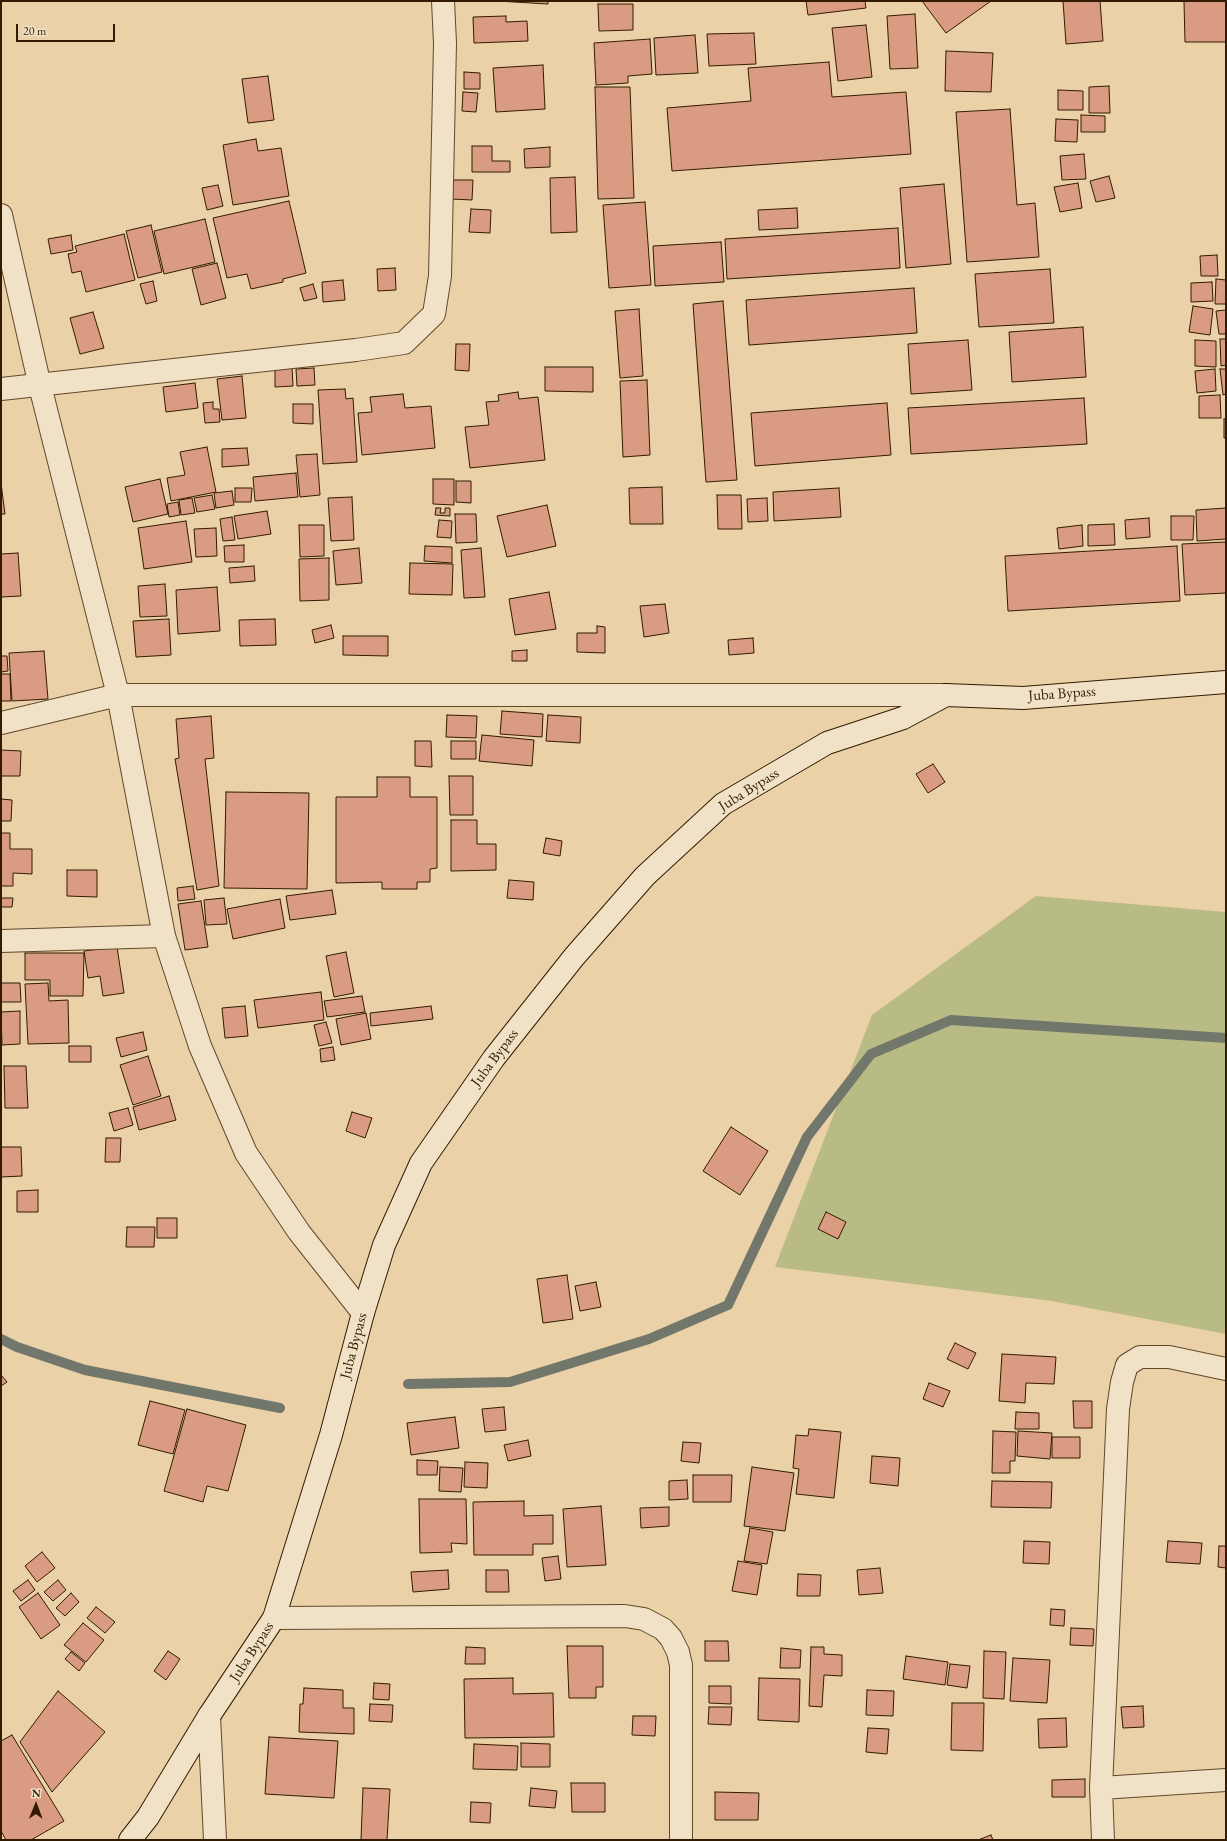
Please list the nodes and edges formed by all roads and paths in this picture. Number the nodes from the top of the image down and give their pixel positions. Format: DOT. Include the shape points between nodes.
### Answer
graph roads {
  1 [pos="443,1"];
  2 [pos="1,215"];
  3 [pos="40,386"];
  4 [pos="1,389"];
  5 [pos="1226,682"];
  6 [pos="118,695"];
  7 [pos="946,695"];
  8 [pos="1,723"];
  9 [pos="164,936"];
  10 [pos="1,941"];
  11 [pos="363,1313"];
  12 [pos="1226,1369"];
  13 [pos="274,1618"];
  14 [pos="209,1716"];
  15 [pos="1226,1780"];
  16 [pos="1101,1788"];
  17 [pos="130,1840"];
  18 [pos="215,1840"];
  19 [pos="681,1840"];
  20 [pos="1104,1840"];
  1 -- 3 [label="street" via="445,43 440,276 434,314 404,343"];
  2 -- 3 [label="street"];
  3 -- 4 [label="street"];
  3 -- 6 [label="street"];
  5 -- 7 [label="street, Juba Bypass" via="1023,698"];
  6 -- 7 [label="street"];
  6 -- 8 [label="street"];
  6 -- 9 [label="street"];
  7 -- 11 [label="street, Juba Bypass" via="903,718 827,743 723,804 645,876 574,957 494,1058 421,1163 384,1245"];
  9 -- 10 [label="street"];
  9 -- 11 [label="street" via="200,1046 246,1153 299,1232"];
  11 -- 13 [label="street, Juba Bypass" via="331,1435"];
  12 -- 16 [label="street" via="1169,1357 1140,1357 1127,1365 1118,1409"];
  13 -- 14 [label="street, Juba Bypass"];
  13 -- 19 [label="street" via="625,1616 644,1619 663,1629 678,1652 681,1665"];
  14 -- 17 [label="street, Juba Bypass" via="148,1817"];
  14 -- 18 [label="street"];
  15 -- 16 [label="street"];
  16 -- 20 [label="street"];
}
